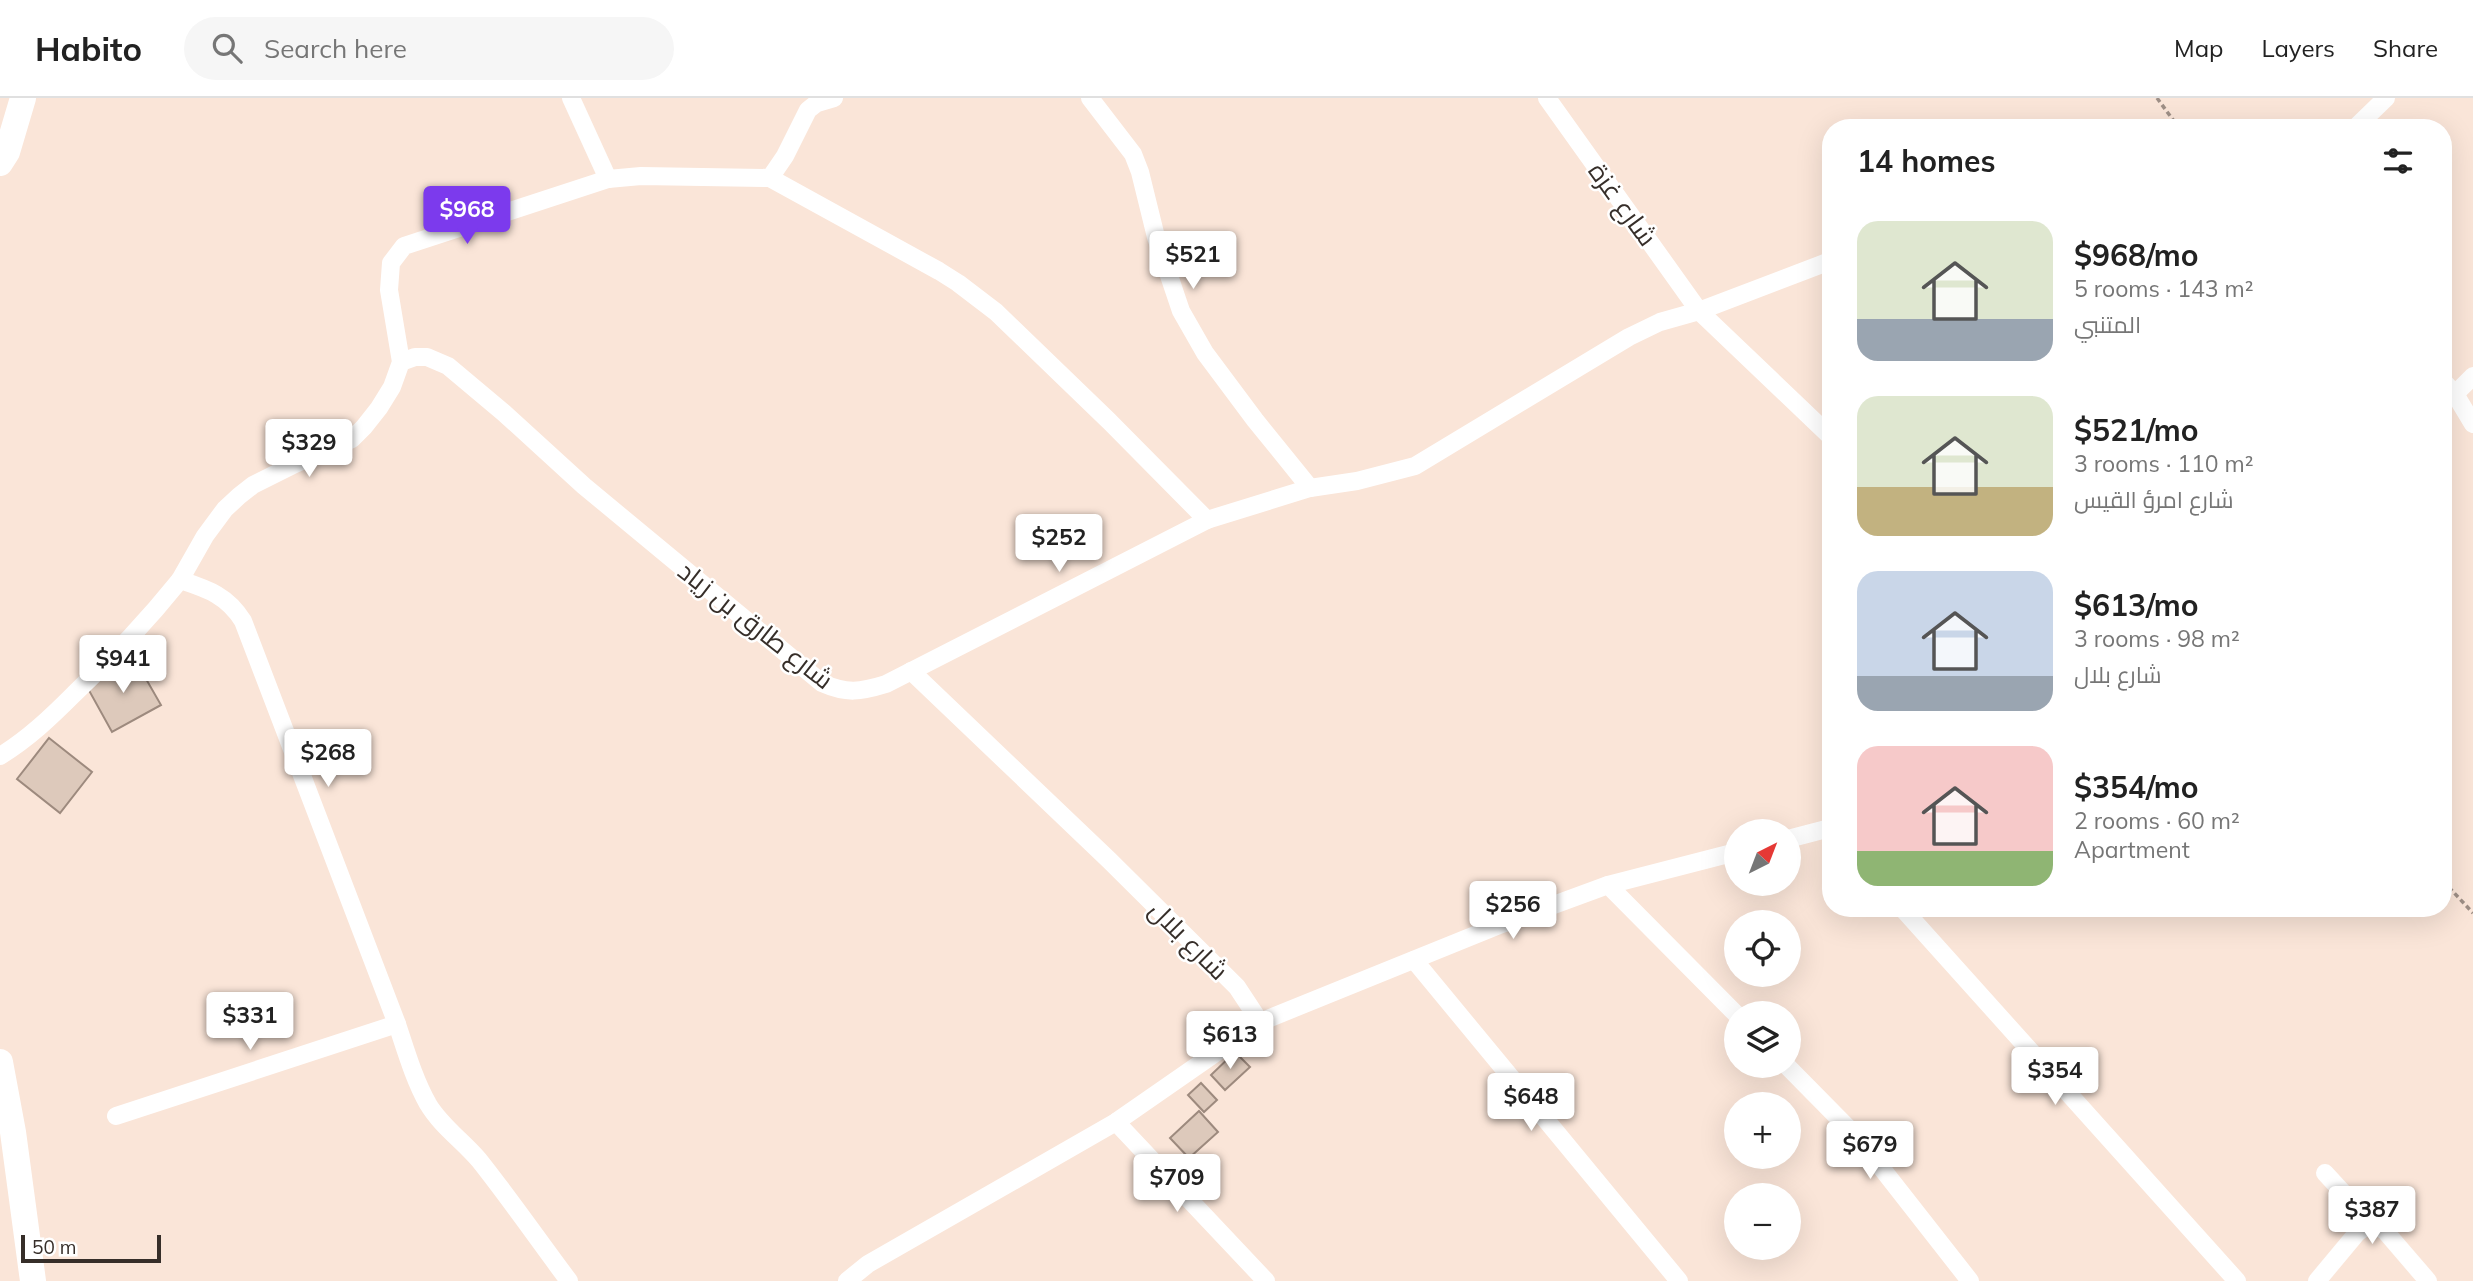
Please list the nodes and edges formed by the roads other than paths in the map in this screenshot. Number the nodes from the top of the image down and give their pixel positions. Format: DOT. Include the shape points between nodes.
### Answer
graph roads {
  1 [pos="23,98"];
  2 [pos="571,98"];
  3 [pos="834,98"];
  4 [pos="1090,98"];
  5 [pos="1547,98"];
  6 [pos="2386,98"];
  7 [pos="2364,119"];
  8 [pos="0,163"];
  9 [pos="770,178"];
  10 [pos="608,179"];
  11 [pos="1822,264"];
  12 [pos="1699,311"];
  13 [pos="401,362"];
  14 [pos="2473,376"];
  15 [pos="2452,386"];
  16 [pos="2452,392"];
  17 [pos="2473,424"];
  18 [pos="1822,428"];
  19 [pos="1310,488"];
  20 [pos="1207,520"];
  21 [pos="180,580"];
  22 [pos="911,671"];
  23 [pos="0,756"];
  24 [pos="1822,830"];
  25 [pos="1801,836"];
  26 [pos="1724,855"];
  27 [pos="1608,885"];
  28 [pos="1910,917"];
  29 [pos="1414,960"];
  30 [pos="1724,1002"];
  31 [pos="1260,1022"];
  32 [pos="397,1024"];
  33 [pos="0,1062"];
  34 [pos="1799,1078"];
  35 [pos="116,1116"];
  36 [pos="1116,1122"];
  37 [pos="6,1140"];
  38 [pos="2325,1173"];
  39 [pos="2371,1223"];
  40 [pos="33,1281"];
  41 [pos="569,1281"];
  42 [pos="848,1281"];
  43 [pos="1266,1281"];
  44 [pos="1679,1281"];
  45 [pos="1970,1281"];
  46 [pos="2237,1281"];
  47 [pos="2317,1281"];
  48 [pos="2428,1281"];
  1 -- 8 [label="main road"];
  2 -- 10 [label="street"];
  3 -- 9 [label="street" via="808,110"];
  4 -- 19 [label="street" via="1133,154 1181,312 1213,364"];
  5 -- 12 [label="street, شارع غزة"];
  6 -- 7 [label="street"];
  9 -- 10 [label="street"];
  9 -- 20 [label="street" via="948,277 996,312"];
  10 -- 13 [label="street" via="404,246 391,263 388,289"];
  11 -- 12 [label="street, شارع طارق بن زياد"];
  12 -- 18 [label="street, شارع غزة"];
  12 -- 19 [label="street, شارع طارق بن زياد" via="1629,337 1415,466"];
  13 -- 21 [label="street" via="392,387 352,439 253,485 239,496 205,536"];
  13 -- 22 [label="street, شارع طارق بن زياد" via="427,357 448,366 584,486 822,682 841,691 866,690"];
  14 -- 15 [label="street"];
  16 -- 17 [label="street"];
  19 -- 20 [label="street, شارع طارق بن زياد"];
  20 -- 22 [label="street, شارع طارق بن زياد"];
  21 -- 23 [label="street" via="123,648 37,730"];
  21 -- 32 [label="street" via="212,590 234,607 243,621"];
  22 -- 31 [label="street, شارع بلال" via="1237,987"];
  24 -- 25 [label="street"];
  26 -- 27 [label="street"];
  27 -- 29 [label="street"];
  27 -- 30 [label="street"];
  28 -- 46 [label="street"];
  29 -- 31 [label="street"];
  29 -- 44 [label="street"];
  31 -- 36 [label="street"];
  32 -- 35 [label="street"];
  32 -- 41 [label="street" via="429,1105 484,1167"];
  33 -- 37 [label="main road"];
  34 -- 45 [label="street" via="1872,1154"];
  36 -- 42 [label="street" via="868,1264"];
  36 -- 43 [label="street"];
  37 -- 40 [label="main road"];
  38 -- 39 [label="street"];
  39 -- 47 [label="street"];
  39 -- 48 [label="street" via="2385,1231"];
}
